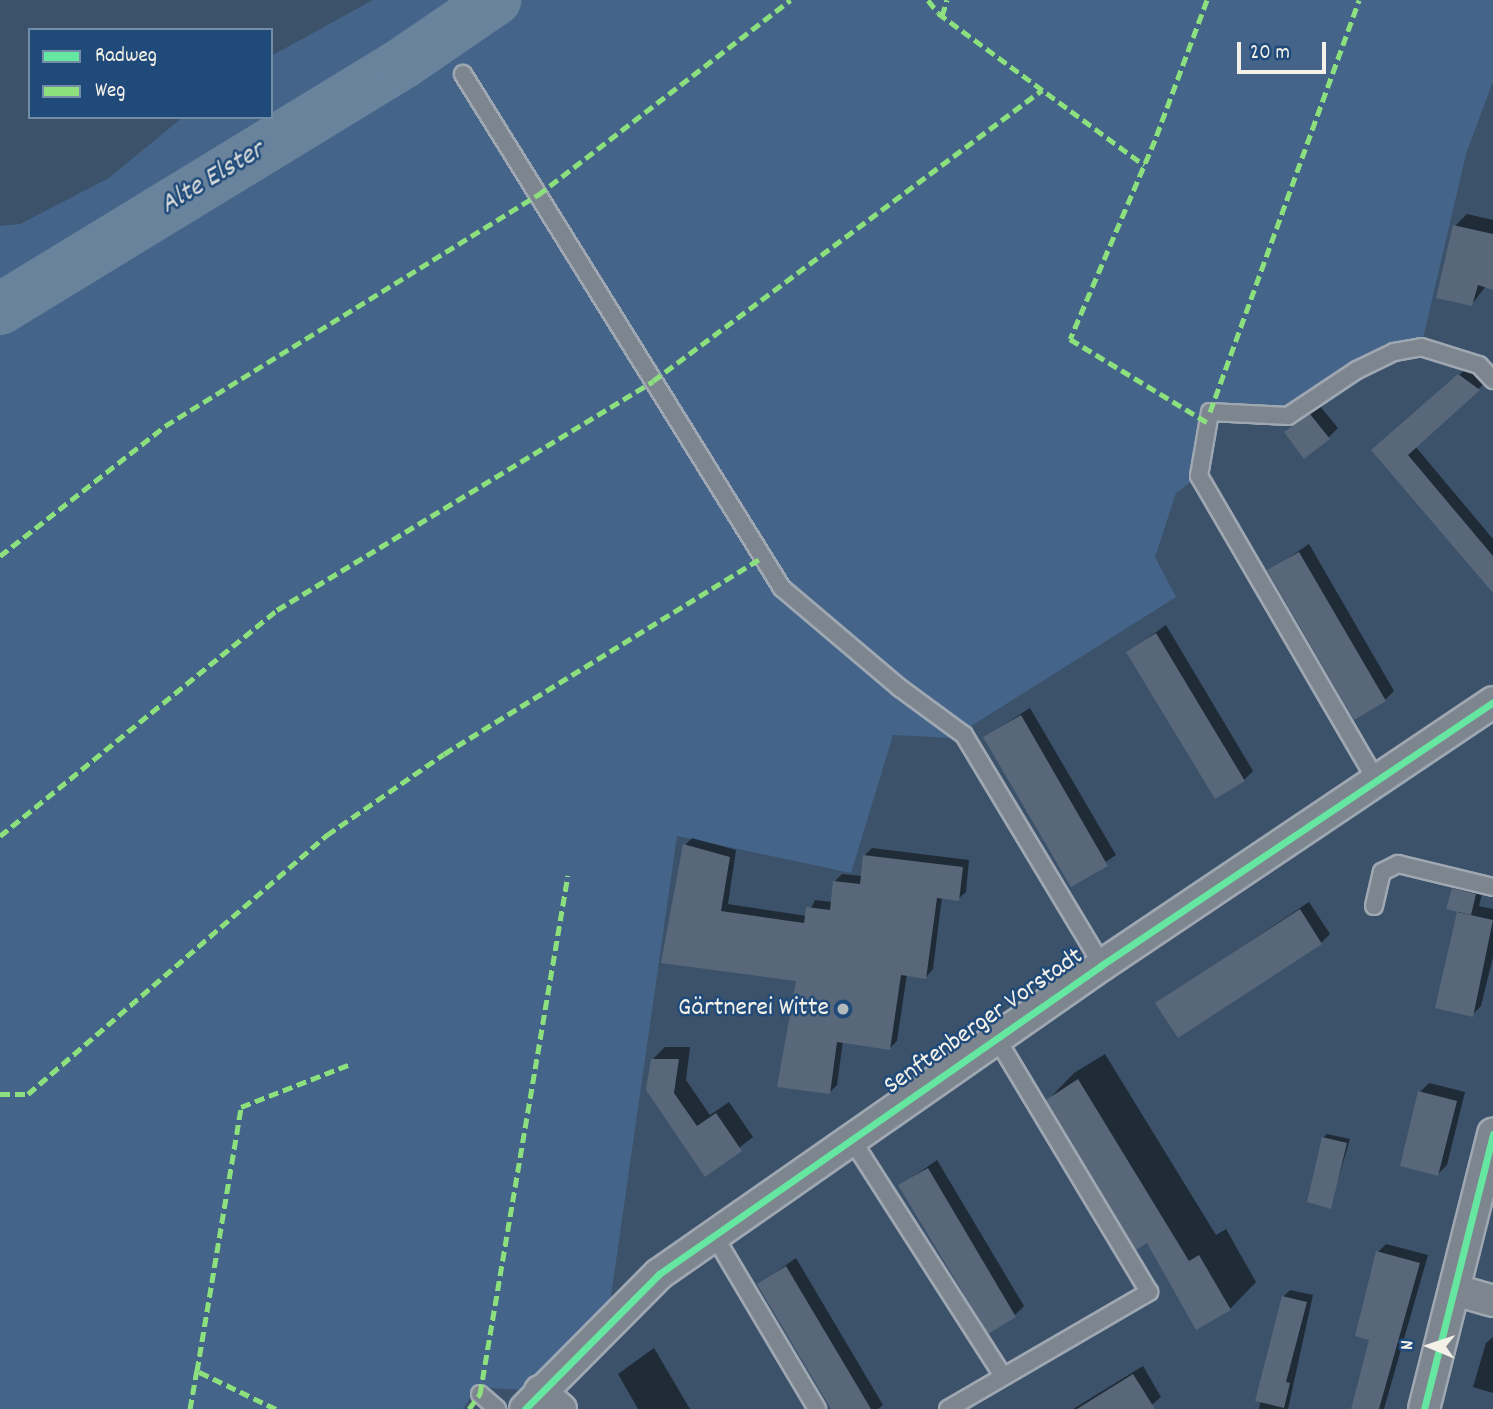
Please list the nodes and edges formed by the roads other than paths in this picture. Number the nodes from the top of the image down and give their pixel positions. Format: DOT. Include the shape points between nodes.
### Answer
graph roads {
  1 [pos="463,74"];
  2 [pos="1493,380"];
  3 [pos="1493,702"];
  4 [pos="1376,780"];
  5 [pos="1493,887"];
  6 [pos="1374,906"];
  7 [pos="1102,965"];
  8 [pos="997,1039"];
  9 [pos="1493,1134"];
  10 [pos="852,1140"];
  11 [pos="715,1237"];
  12 [pos="1455,1290"];
  13 [pos="1493,1301"];
  14 [pos="1002,1375"];
  15 [pos="480,1394"];
  16 [pos="542,1403"];
  17 [pos="497,1409"];
  18 [pos="817,1409"];
  19 [pos="948,1409"];
  20 [pos="1424,1409"];
  1 -- 7 [label="lane" via="782,588 900,688 964,735"];
  2 -- 4 [label="lane" via="1479,365 1421,347 1394,352 1357,370 1288,416 1210,412 1199,476"];
  3 -- 4 [label="street, Senftenberger Vorstadt"];
  4 -- 7 [label="street, Senftenberger Vorstadt"];
  5 -- 6 [label="lane" via="1398,864 1382,872"];
  7 -- 8 [label="street, Senftenberger Vorstadt"];
  8 -- 10 [label="street, Senftenberger Vorstadt"];
  8 -- 14 [label="lane" via="1149,1292"];
  9 -- 12 [label="street"];
  10 -- 11 [label="street, Senftenberger Vorstadt"];
  10 -- 14 [label="lane"];
  11 -- 16 [label="street, Senftenberger Vorstadt" via="659,1273"];
  11 -- 18 [label="lane"];
  12 -- 13 [label="street"];
  12 -- 20 [label="street"];
  14 -- 19 [label="lane"];
  15 -- 17 [label="lane"];
}
